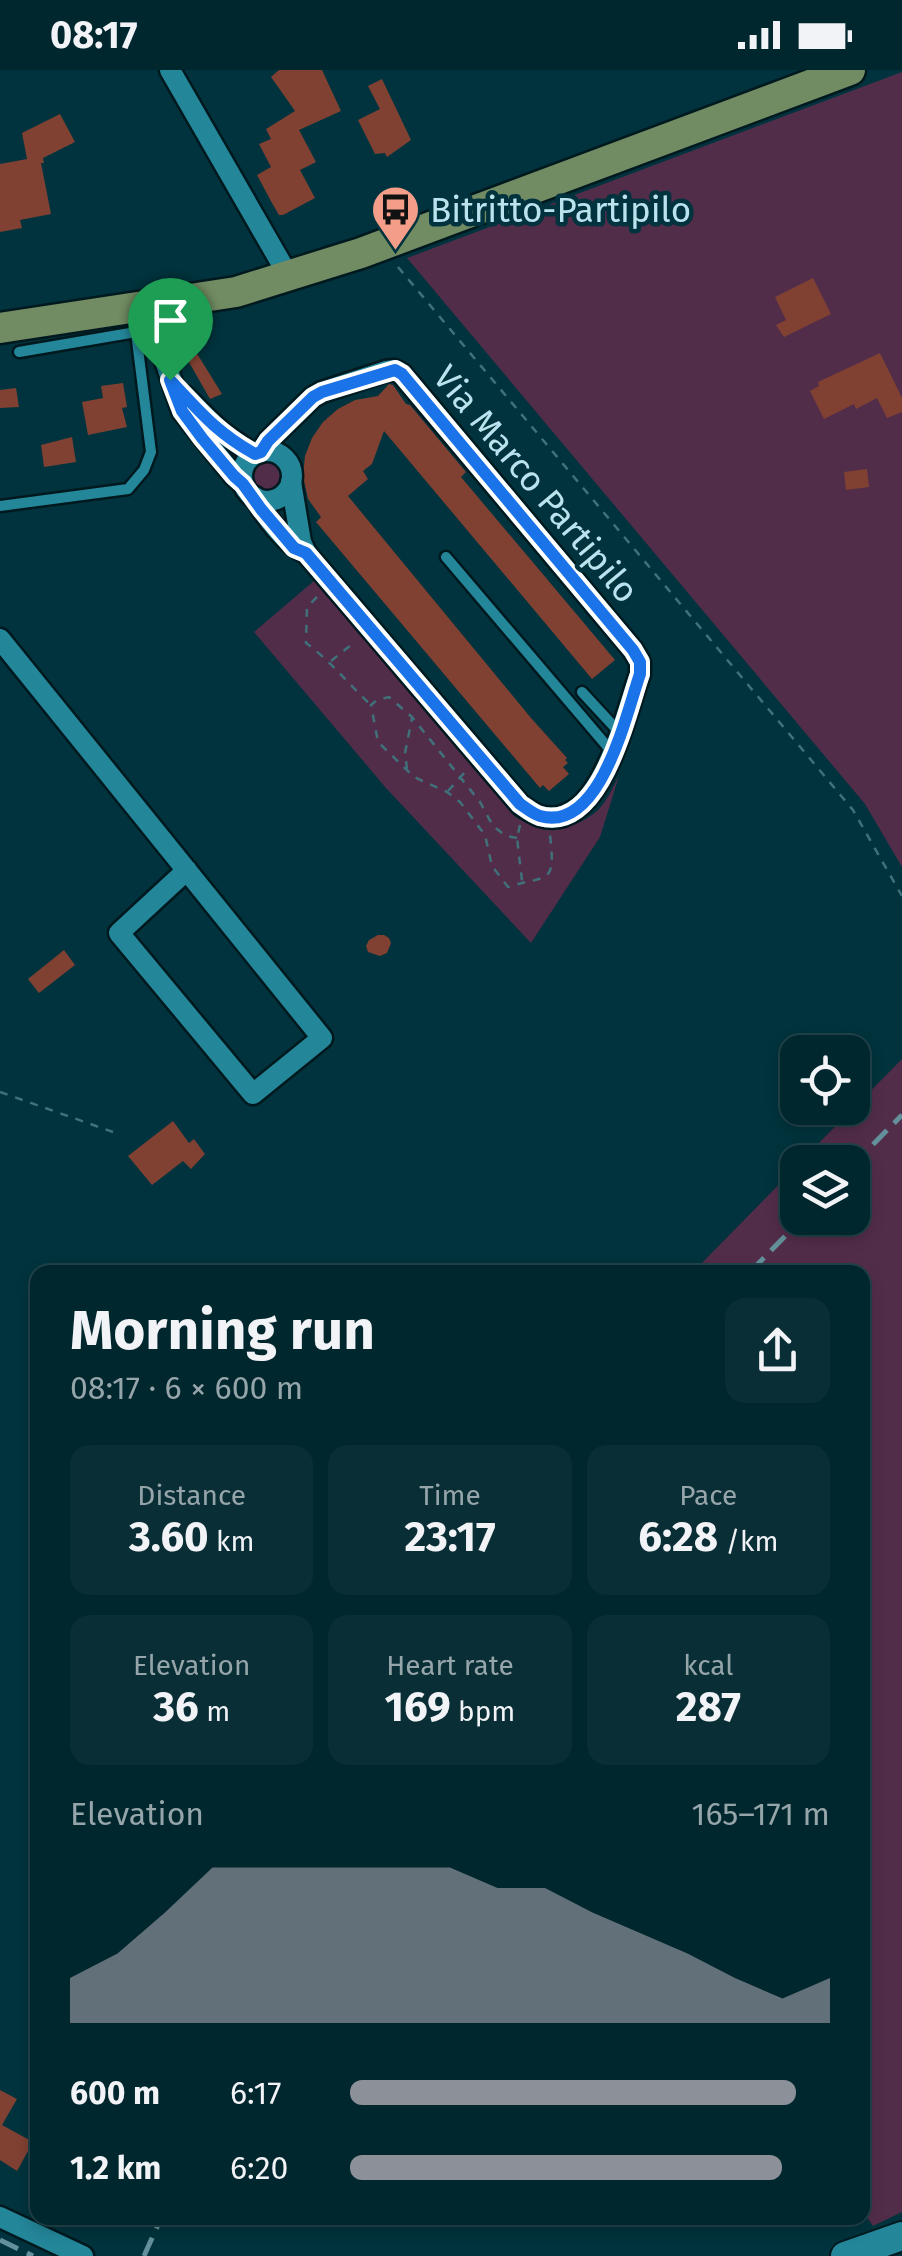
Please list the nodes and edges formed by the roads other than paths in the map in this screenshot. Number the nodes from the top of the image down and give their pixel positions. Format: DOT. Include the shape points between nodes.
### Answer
graph roads {
  1 [pos="170,70"];
  2 [pos="850,70"];
  3 [pos="288,275"];
  4 [pos="142,315"];
  5 [pos="9,340"];
  6 [pos="170,380"];
  7 [pos="304,406"];
  8 [pos="258,453"];
  9 [pos="290,472"];
  10 [pos="249,490"];
  11 [pos="0,506"];
  12 [pos="306,553"];
  13 [pos="446,557"];
  14 [pos="0,639"];
  15 [pos="582,692"];
  16 [pos="620,732"];
  17 [pos="612,753"];
  18 [pos="187,870"];
  19 [pos="0,2217"];
  20 [pos="902,2236"];
  21 [pos="83,2256"];
  22 [pos="845,2256"];
  1 -- 3 [label="street"];
  2 -- 3 [label="main road"];
  3 -- 4 [label="main road"];
  4 -- 5 [label="main road"];
  4 -- 6 [label="street, Via Marco Partipilo" via="158,328"];
  4 -- 11 [label="lane" via="151,452 144,470 128,489"];
  6 -- 8 [label="street" via="210,424"];
  6 -- 10 [label="street, Via Marco Partipilo" via="182,411"];
  7 -- 8 [label="street, Via Marco Partipilo"];
  7 -- 9 [label="street, Via Marco Partipilo"];
  7 -- 16 [label="street, Via Marco Partipilo" via="322,392 386,371 402,374 633,650 640,674"];
  8 -- 9 [label="street" via="276,453"];
  8 -- 10 [label="street" via="242,470"];
  9 -- 10 [label="street" via="277,499"];
  9 -- 12 [label="street, Via Marco Partipilo"];
  10 -- 12 [label="street, Via Marco Partipilo" via="294,548"];
  12 -- 17 [label="street, Via Marco Partipilo" via="520,804 540,816 569,814 600,784"];
  13 -- 17 [label="lane"];
  14 -- 18 [label="street"];
  15 -- 16 [label="lane"];
  16 -- 17 [label="street, Via Marco Partipilo"];
  18 -- 18 [label="street" via="119,933 253,1094 322,1038"];
  19 -- 21 [label="street"];
  20 -- 22 [label="street"];
}
